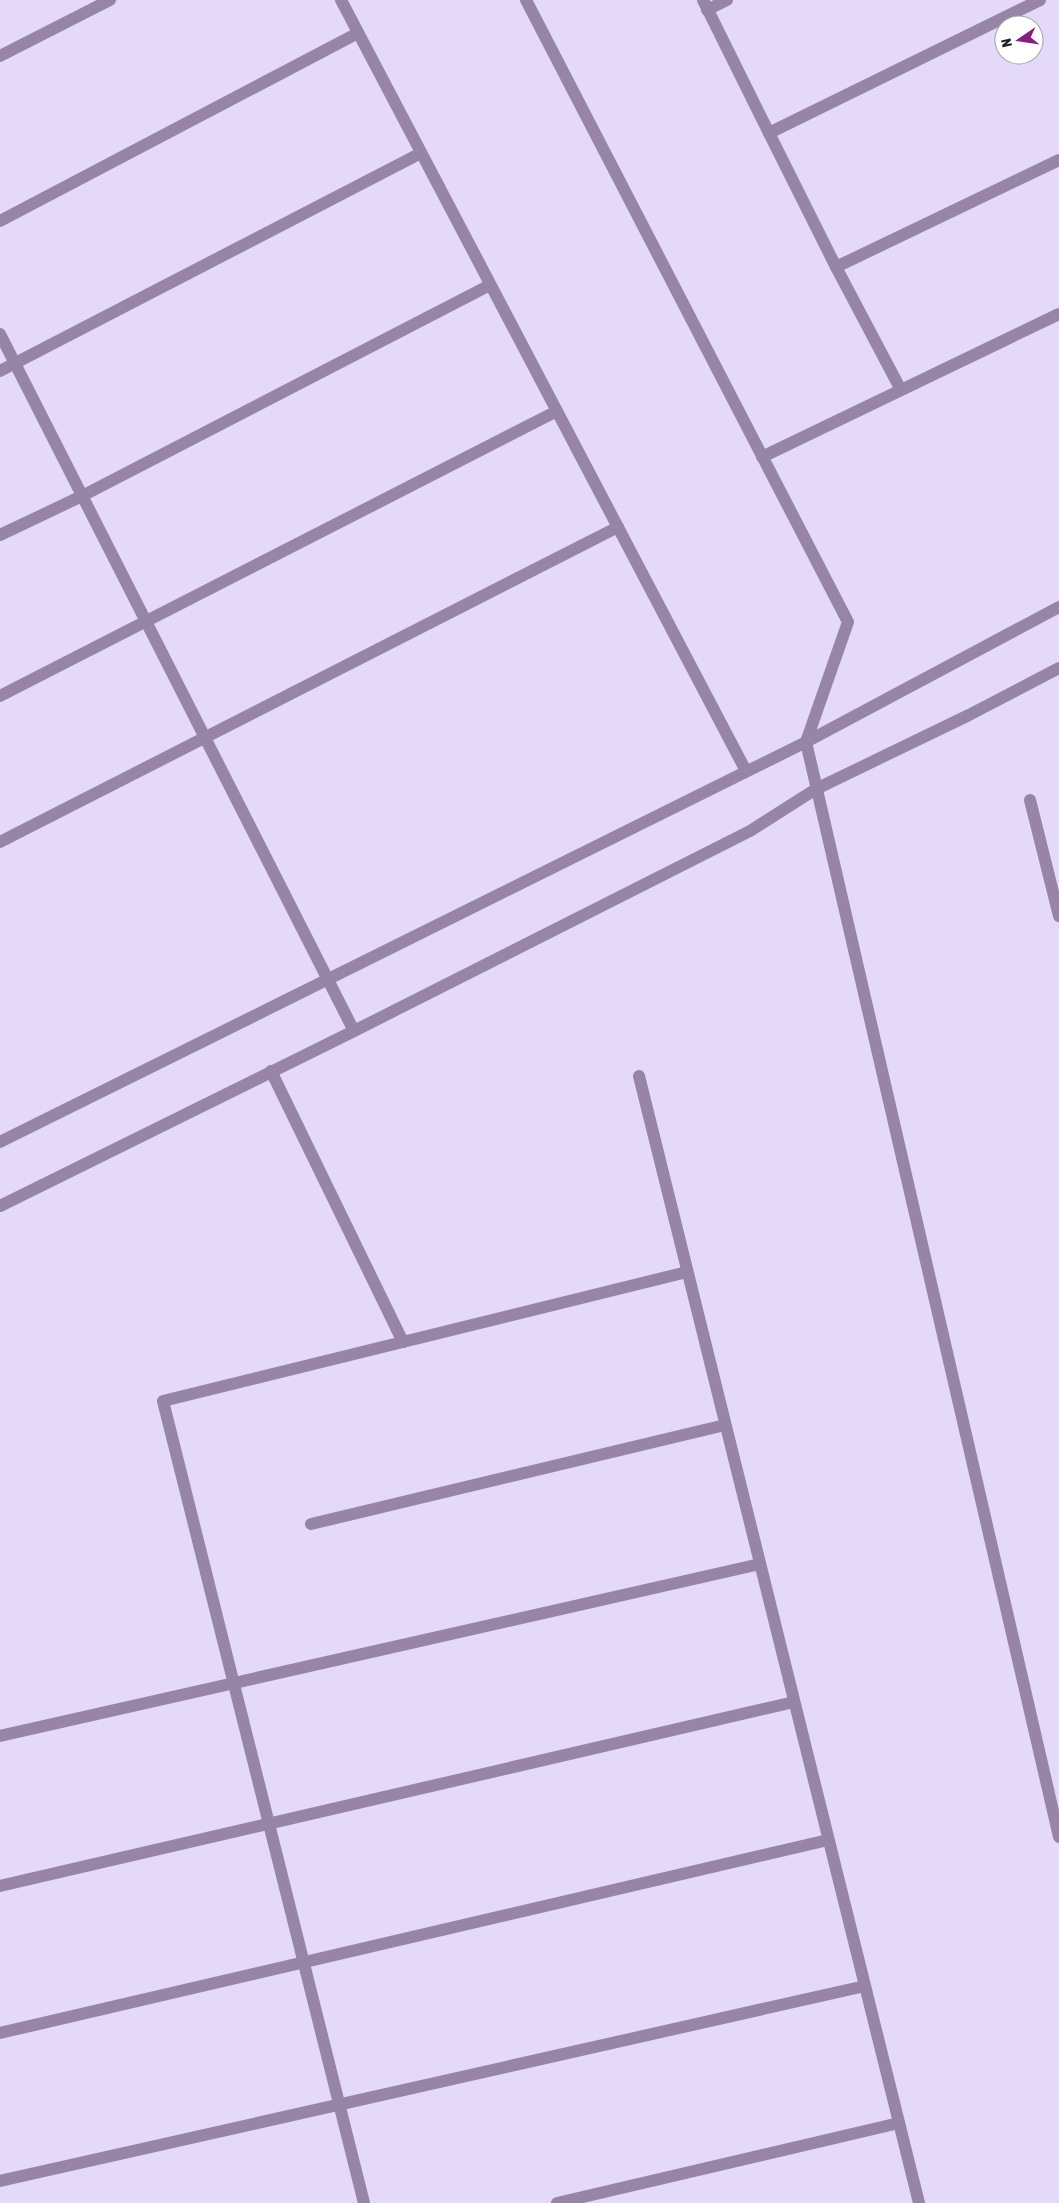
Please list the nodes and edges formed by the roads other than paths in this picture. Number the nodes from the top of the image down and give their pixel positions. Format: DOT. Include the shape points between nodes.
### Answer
graph roads {
  1 [pos="110,0"];
  2 [pos="341,0"];
  3 [pos="526,0"];
  4 [pos="727,0"];
  5 [pos="1040,0"];
  6 [pos="705,5"];
  7 [pos="358,33"];
  8 [pos="0,56"];
  9 [pos="769,133"];
  10 [pos="422,154"];
  11 [pos="1059,160"];
  12 [pos="0,221"];
  13 [pos="836,267"];
  14 [pos="490,285"];
  15 [pos="1059,314"];
  16 [pos="0,334"];
  17 [pos="15,364"];
  18 [pos="0,371"];
  19 [pos="901,390"];
  20 [pos="557,411"];
  21 [pos="762,456"];
  22 [pos="82,496"];
  23 [pos="618,527"];
  24 [pos="0,535"];
  25 [pos="1059,607"];
  26 [pos="146,621"];
  27 [pos="1059,668"];
  28 [pos="0,696"];
  29 [pos="205,737"];
  30 [pos="806,742"];
  31 [pos="746,771"];
  32 [pos="816,789"];
  33 [pos="1030,800"];
  34 [pos="0,842"];
  35 [pos="1059,916"];
  36 [pos="328,979"];
  37 [pos="354,1031"];
  38 [pos="271,1071"];
  39 [pos="639,1076"];
  40 [pos="0,1142"];
  41 [pos="0,1206"];
  42 [pos="687,1272"];
  43 [pos="403,1342"];
  44 [pos="725,1425"];
  45 [pos="312,1524"];
  46 [pos="760,1564"];
  47 [pos="234,1683"];
  48 [pos="794,1702"];
  49 [pos="0,1736"];
  50 [pos="269,1824"];
  51 [pos="1059,1837"];
  52 [pos="828,1840"];
  53 [pos="0,1886"];
  54 [pos="304,1962"];
  55 [pos="865,1986"];
  56 [pos="0,2033"];
  57 [pos="340,2104"];
  58 [pos="899,2123"];
  59 [pos="0,2181"];
  60 [pos="364,2203"];
  61 [pos="557,2203"];
  62 [pos="919,2203"];
  1 -- 8 [label="street"];
  2 -- 7 [label="street"];
  3 -- 21 [label="street"];
  4 -- 6 [label="street"];
  5 -- 9 [label="street"];
  6 -- 9 [label="street"];
  7 -- 10 [label="street"];
  7 -- 12 [label="street"];
  9 -- 13 [label="street"];
  10 -- 14 [label="street"];
  10 -- 17 [label="street"];
  11 -- 13 [label="street"];
  13 -- 19 [label="street"];
  14 -- 20 [label="street"];
  14 -- 22 [label="street"];
  15 -- 19 [label="street"];
  16 -- 17 [label="street"];
  17 -- 18 [label="street"];
  17 -- 22 [label="street"];
  19 -- 21 [label="street"];
  20 -- 23 [label="street"];
  20 -- 26 [label="street"];
  21 -- 30 [label="street" via="848,622"];
  22 -- 24 [label="street"];
  22 -- 26 [label="street"];
  23 -- 29 [label="street"];
  23 -- 31 [label="street"];
  25 -- 30 [label="street"];
  26 -- 28 [label="street"];
  26 -- 29 [label="street"];
  27 -- 32 [label="street"];
  29 -- 34 [label="street"];
  29 -- 36 [label="street"];
  30 -- 31 [label="street"];
  30 -- 32 [label="street"];
  31 -- 36 [label="street"];
  32 -- 37 [label="street" via="750,831"];
  32 -- 51 [label="street"];
  33 -- 35 [label="street"];
  36 -- 37 [label="street"];
  36 -- 40 [label="street"];
  37 -- 38 [label="street"];
  38 -- 41 [label="street"];
  38 -- 43 [label="street"];
  39 -- 42 [label="street"];
  42 -- 43 [label="street"];
  42 -- 44 [label="street"];
  43 -- 47 [label="street" via="163,1401"];
  44 -- 45 [label="street"];
  44 -- 46 [label="street"];
  46 -- 47 [label="street"];
  46 -- 48 [label="street"];
  47 -- 49 [label="street"];
  47 -- 50 [label="street"];
  48 -- 50 [label="street"];
  48 -- 52 [label="street"];
  50 -- 53 [label="street"];
  50 -- 54 [label="street"];
  52 -- 54 [label="street"];
  52 -- 55 [label="street"];
  54 -- 56 [label="street"];
  54 -- 57 [label="street"];
  55 -- 57 [label="street"];
  55 -- 58 [label="street"];
  57 -- 59 [label="street"];
  57 -- 60 [label="street"];
  58 -- 61 [label="street"];
  58 -- 62 [label="street"];
}
